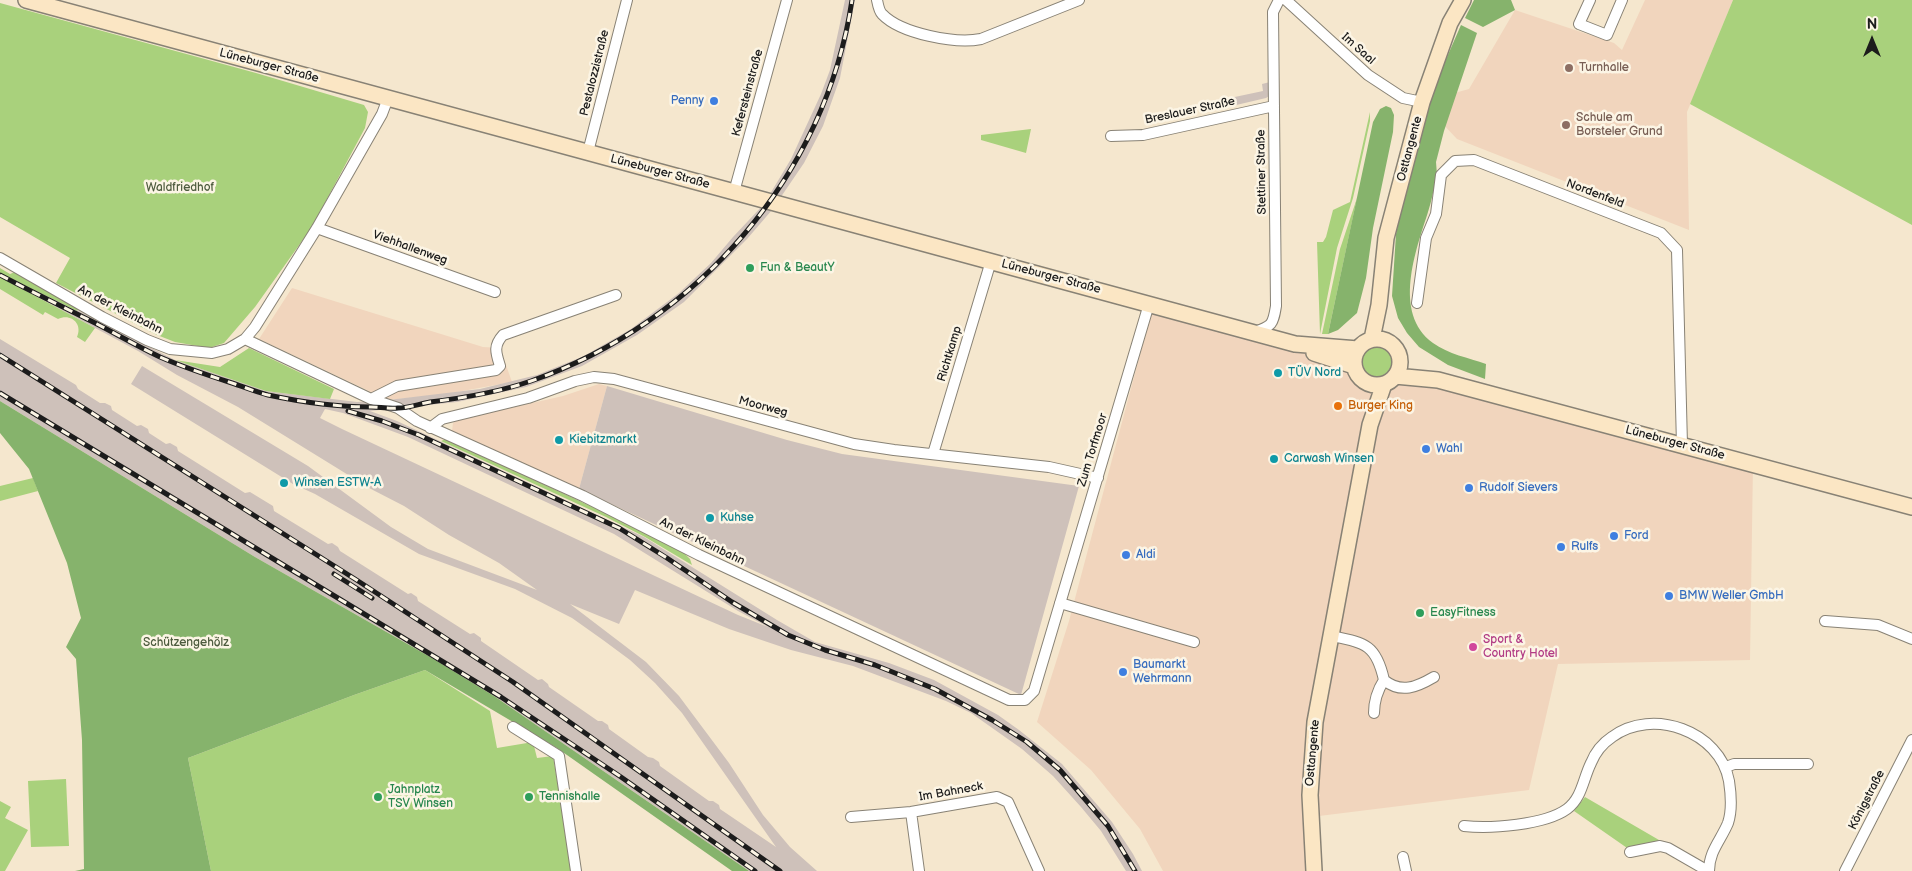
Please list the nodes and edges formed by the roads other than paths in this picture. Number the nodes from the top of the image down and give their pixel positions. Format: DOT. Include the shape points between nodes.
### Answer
graph roads {
  1 [pos="26,0"];
  2 [pos="627,0"];
  3 [pos="787,0"];
  4 [pos="877,0"];
  5 [pos="1079,0"];
  6 [pos="1279,0"];
  7 [pos="1286,0"];
  8 [pos="1463,0"];
  9 [pos="1590,0"];
  10 [pos="1622,0"];
  11 [pos="388,98"];
  12 [pos="1422,102"];
  13 [pos="1274,106"];
  14 [pos="1111,136"];
  15 [pos="588,152"];
  16 [pos="734,192"];
  17 [pos="317,228"];
  18 [pos="0,258"];
  19 [pos="991,261"];
  20 [pos="496,292"];
  21 [pos="616,295"];
  22 [pos="1418,303"];
  23 [pos="1149,304"];
  24 [pos="1253,332"];
  25 [pos="245,339"];
  26 [pos="1379,340"];
  27 [pos="1294,344"];
  28 [pos="1358,349"];
  29 [pos="1400,361"];
  30 [pos="1354,366"];
  31 [pos="1389,380"];
  32 [pos="1438,380"];
  33 [pos="1368,383"];
  34 [pos="371,399"];
  35 [pos="1370,425"];
  36 [pos="430,428"];
  37 [pos="1682,445"];
  38 [pos="933,454"];
  39 [pos="1098,478"];
  40 [pos="1912,507"];
  41 [pos="1060,603"];
  42 [pos="1825,621"];
  43 [pos="1331,636"];
  44 [pos="1912,639"];
  45 [pos="1194,642"];
  46 [pos="1434,677"];
  47 [pos="1384,680"];
  48 [pos="1025,700"];
  49 [pos="1374,713"];
  50 [pos="513,727"];
  51 [pos="1912,740"];
  52 [pos="1808,764"];
  53 [pos="1726,767"];
  54 [pos="910,812"];
  55 [pos="851,817"];
  56 [pos="1464,826"];
  57 [pos="1630,852"];
  58 [pos="1403,857"];
  59 [pos="576,871"];
  60 [pos="919,871"];
  61 [pos="1039,871"];
  62 [pos="1314,871"];
  63 [pos="1406,871"];
  64 [pos="1708,871"];
  65 [pos="1845,871"];
  1 -- 11 [label="main road, Lüneburger Straße"];
  2 -- 15 [label="street, Pestalozzistraße"];
  3 -- 16 [label="street, Kefersteinstraße"];
  4 -- 5 [label="street" via="881,14 894,23 940,38 974,41"];
  6 -- 13 [label="street, Stettiner Straße" via="1273,12"];
  7 -- 12 [label="street, Im Saal" via="1368,75 1403,98"];
  8 -- 12 [label="main road, Osttangente" via="1450,23"];
  9 -- 10 [label="street" via="1580,24 1607,35"];
  11 -- 15 [label="main road, Lüneburger Straße"];
  11 -- 17 [label="street"];
  12 -- 26 [label="main road, Osttangente" via="1386,238"];
  13 -- 14 [label="street, Breslauer Straße" via="1143,134"];
  13 -- 24 [label="street, Stettiner Straße" via="1276,306 1270,327"];
  15 -- 16 [label="main road, Lüneburger Straße"];
  16 -- 19 [label="main road, Lüneburger Straße"];
  17 -- 20 [label="street, Viehhallenweg"];
  17 -- 25 [label="street"];
  18 -- 25 [label="street, An der Kleinbahn" via="102,317 170,349 212,353 231,348"];
  19 -- 23 [label="main road, Lüneburger Straße"];
  19 -- 38 [label="street, Richtkamp"];
  21 -- 34 [label="street" via="503,335 495,350 500,366 496,370 396,386"];
  22 -- 37 [label="street, Nordenfeld" via="1426,238 1436,214 1441,175 1455,161 1474,160 1662,233 1677,250"];
  23 -- 24 [label="main road, Lüneburger Straße"];
  23 -- 39 [label="street, Zum Torfmoor"];
  24 -- 27 [label="main road, Lüneburger Straße"];
  25 -- 34 [label="street, An der Kleinbahn"];
  26 -- 28 [label="main road" via="1364,343"];
  26 -- 29 [label="main road" via="1396,349"];
  27 -- 28 [label="main road, Lüneburger Straße"];
  27 -- 30 [label="main road, Lüneburger Straße"];
  28 -- 30 [label="main road"];
  29 -- 31 [label="main road"];
  29 -- 32 [label="main road, Lüneburger Straße"];
  30 -- 33 [label="main road" via="1357,374"];
  31 -- 32 [label="main road, Lüneburger Straße"];
  31 -- 33 [label="main road, Lüneburger Straße"];
  31 -- 35 [label="main road, Osttangente"];
  32 -- 37 [label="main road, Lüneburger Straße"];
  33 -- 35 [label="main road, Osttangente"];
  34 -- 36 [label="street, An der Kleinbahn" via="398,408"];
  35 -- 43 [label="main road, Osttangente"];
  36 -- 38 [label="street, Moorweg" via="442,419 499,406 594,377 614,379 854,444"];
  36 -- 48 [label="street, An der Kleinbahn" via="583,496 698,555 1009,700"];
  37 -- 40 [label="main road, Lüneburger Straße"];
  38 -- 39 [label="street, Moorweg" via="1049,467"];
  39 -- 41 [label="street, Zum Torfmoor"];
  41 -- 45 [label="street"];
  41 -- 48 [label="street, Zum Torfmoor" via="1034,691"];
  42 -- 44 [label="street" via="1878,625"];
  43 -- 47 [label="street" via="1361,642 1374,652"];
  43 -- 62 [label="main road, Osttangente" via="1312,746 1310,795"];
  46 -- 47 [label="street" via="1404,689 1390,686"];
  47 -- 49 [label="street" via="1374,701"];
  50 -- 59 [label="street" via="559,756"];
  51 -- 65 [label="street, Königstraße"];
  52 -- 53 [label="street" via="1734,764"];
  53 -- 56 [label="street" via="1710,746 1680,728 1645,724 1627,728 1600,748 1576,800 1567,809 1553,816 1492,828"];
  53 -- 64 [label="street" via="1730,782 1730,814 1711,853"];
  54 -- 55 [label="street, Im Bahneck"];
  54 -- 60 [label="street, Im Bahneck"];
  54 -- 61 [label="street, Im Bahneck" via="997,797 1002,799 1008,802"];
  57 -- 64 [label="street" via="1660,846"];
  58 -- 63 [label="street"];
}
